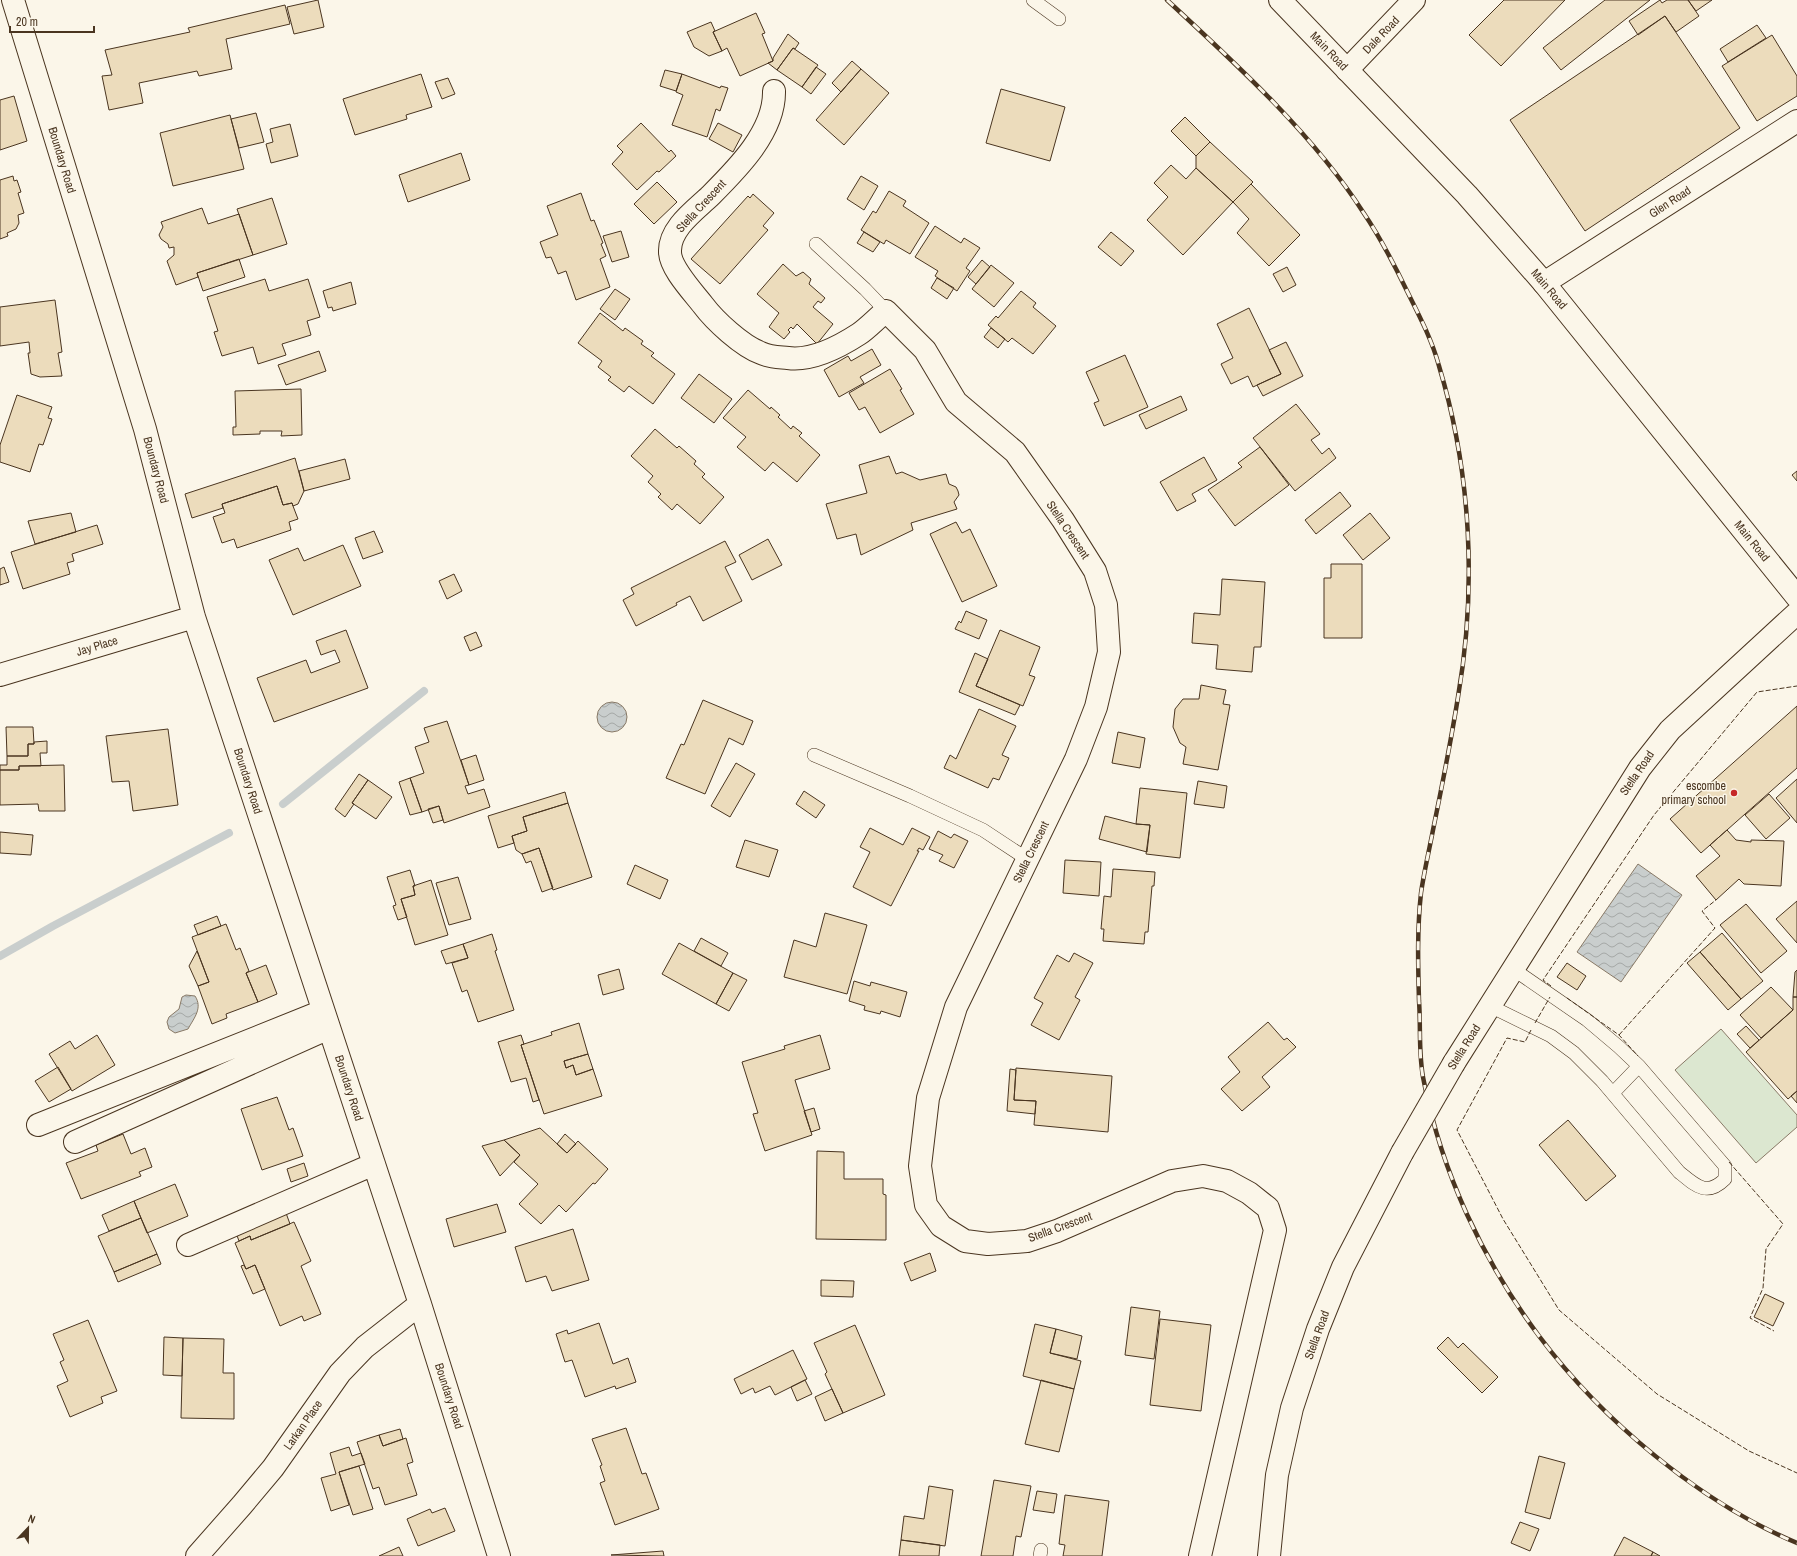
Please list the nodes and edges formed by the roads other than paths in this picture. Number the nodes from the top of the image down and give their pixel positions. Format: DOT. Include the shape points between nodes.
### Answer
graph roads {
  1 [pos="13,0"];
  2 [pos="1032,0"];
  3 [pos="1280,0"];
  4 [pos="1414,0"];
  5 [pos="1059,19"];
  6 [pos="1347,70"];
  7 [pos="774,91"];
  8 [pos="1797,121"];
  9 [pos="816,244"];
  10 [pos="1544,283"];
  11 [pos="886,311"];
  12 [pos="1797,597"];
  13 [pos="1797,613"];
  14 [pos="194,617"];
  15 [pos="0,675"];
  16 [pos="814,755"];
  17 [pos="1027,859"];
  18 [pos="1513,968"];
  19 [pos="1490,1006"];
  20 [pos="326,1020"];
  21 [pos="1639,1066"];
  22 [pos="1613,1093"];
  23 [pos="38,1125"];
  24 [pos="76,1142"];
  25 [pos="374,1164"];
  26 [pos="188,1245"];
  27 [pos="420,1304"];
  28 [pos="197,1556"];
  29 [pos="499,1556"];
  30 [pos="1200,1556"];
  31 [pos="1269,1556"];
  1 -- 14 [label="street, Boundary Road" via="145,429"];
  2 -- 5 [label="lane"];
  3 -- 6 [label="street, Main Road"];
  4 -- 6 [label="street, Dale Road"];
  6 -- 10 [label="street, Main Road" via="1467,195"];
  7 -- 11 [label="street, Stella Crescent" via="770,116 755,144 742,162 675,233 670,244 670,253 675,267 706,309 744,344 761,353 796,359 813,356 859,334"];
  8 -- 10 [label="street, Glen Road"];
  9 -- 11 [label="lane"];
  10 -- 12 [label="street, Main Road"];
  11 -- 17 [label="street, Stella Crescent" via="925,350 956,402 1015,452 1095,571 1106,605 1109,652 1096,707 1076,759"];
  13 -- 18 [label="street, Stella Road" via="1670,730 1654,748"];
  14 -- 15 [label="street, Jay Place"];
  14 -- 20 [label="street, Boundary Road"];
  16 -- 17 [label="lane" via="983,830"];
  17 -- 30 [label="street, Stella Crescent" via="956,1007 928,1098 920,1166 926,1205 941,1226 947,1230 965,1241 988,1244 1026,1240 1057,1231 1172,1181 1203,1176 1227,1181 1249,1193 1268,1208 1275,1230"];
  18 -- 19 [label="street, Stella Road"];
  18 -- 21 [label="lane" via="1587,1020"];
  19 -- 22 [label="lane" via="1551,1036 1574,1053"];
  19 -- 31 [label="street, Stella Road, bridge" via="1402,1153 1343,1267 1318,1329 1292,1408 1277,1475"];
  20 -- 23 [label="street"];
  20 -- 24 [label="street"];
  20 -- 25 [label="street, Boundary Road"];
  21 -- 22 [label="lane"];
  21 -- 22 [label="lane" via="1726,1166 1725,1179 1717,1186 1707,1189 1693,1184 1679,1172"];
  25 -- 26 [label="street"];
  25 -- 27 [label="street, Boundary Road"];
  27 -- 28 [label="street, Larkan Place" via="366,1347 340,1373 273,1468"];
  27 -- 29 [label="street, Boundary Road"];
}
